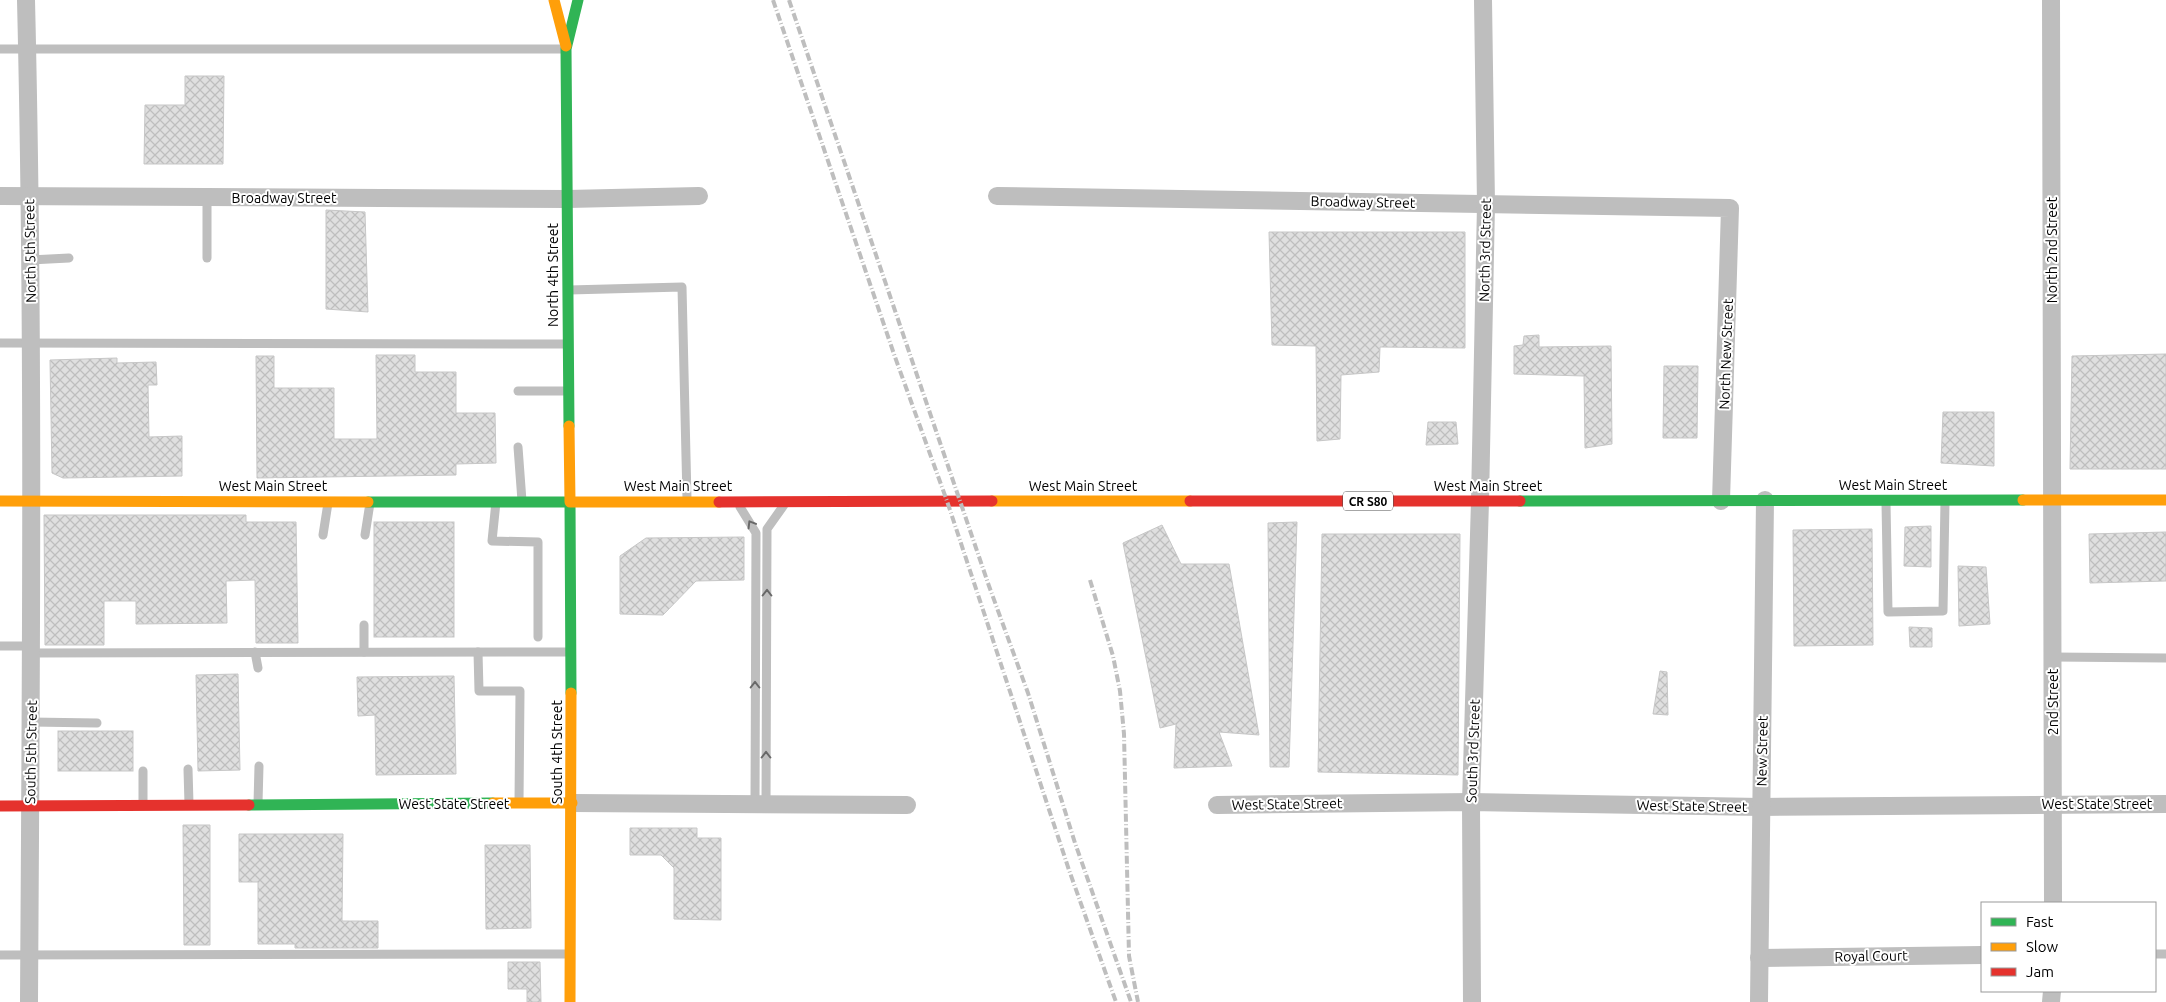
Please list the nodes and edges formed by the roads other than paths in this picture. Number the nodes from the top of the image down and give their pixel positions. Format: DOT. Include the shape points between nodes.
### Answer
graph roads {
  1 [pos="26,0"];
  2 [pos="554,0"];
  3 [pos="578,0"];
  4 [pos="1483,0"];
  5 [pos="2052,0"];
  6 [pos="0,49"];
  7 [pos="27,49"];
  8 [pos="566,49"];
  9 [pos="0,196"];
  10 [pos="29,196"];
  11 [pos="700,196"];
  12 [pos="997,196"];
  13 [pos="207,197"];
  14 [pos="568,199"];
  15 [pos="1486,204"];
  16 [pos="1730,208"];
  17 [pos="69,258"];
  18 [pos="207,258"];
  19 [pos="30,260"];
  20 [pos="568,290"];
  21 [pos="0,343"];
  22 [pos="31,343"];
  23 [pos="569,344"];
  24 [pos="518,391"];
  25 [pos="569,391"];
  26 [pos="518,447"];
  27 [pos="1765,500"];
  28 [pos="1886,500"];
  29 [pos="1945,500"];
  30 [pos="2053,500"];
  31 [pos="2166,500"];
  32 [pos="0,501"];
  33 [pos="31,501"];
  34 [pos="328,501"];
  35 [pos="370,501"];
  36 [pos="496,501"];
  37 [pos="737,501"];
  38 [pos="786,501"];
  39 [pos="1480,501"];
  40 [pos="1721,501"];
  41 [pos="522,502"];
  42 [pos="570,502"];
  43 [pos="687,502"];
  44 [pos="323,535"];
  45 [pos="365,535"];
  46 [pos="364,625"];
  47 [pos="538,637"];
  48 [pos="0,646"];
  49 [pos="32,650"];
  50 [pos="255,652"];
  51 [pos="364,652"];
  52 [pos="478,652"];
  53 [pos="571,652"];
  54 [pos="2053,657"];
  55 [pos="2166,658"];
  56 [pos="258,668"];
  57 [pos="31,722"];
  58 [pos="97,723"];
  59 [pos="259,766"];
  60 [pos="188,769"];
  61 [pos="143,771"];
  62 [pos="1471,802"];
  63 [pos="572,803"];
  64 [pos="519,804"];
  65 [pos="761,804"];
  66 [pos="2053,804"];
  67 [pos="2166,804"];
  68 [pos="143,805"];
  69 [pos="189,805"];
  70 [pos="258,805"];
  71 [pos="907,805"];
  72 [pos="1218,805"];
  73 [pos="0,806"];
  74 [pos="30,806"];
  75 [pos="1761,807"];
  76 [pos="2053,902"];
  77 [pos="30,954"];
  78 [pos="570,954"];
  79 [pos="0,955"];
  80 [pos="1981,955"];
  81 [pos="1759,958"];
  82 [pos="30,1002"];
  83 [pos="570,1002"];
  84 [pos="1472,1002"];
  85 [pos="1759,1002"];
  1 -- 7 [label="street, North 5th Street"];
  2 -- 8 [label="main road, North 4th Street"];
  3 -- 8 [label="main road, North 4th Street"];
  4 -- 15 [label="street, North 3rd Street"];
  5 -- 30 [label="street, North 2nd Street"];
  6 -- 7 [label="lane"];
  7 -- 8 [label="lane"];
  7 -- 10 [label="street, North 5th Street"];
  8 -- 14 [label="main road, North 4th Street"];
  9 -- 10 [label="street, Broadway Street"];
  10 -- 13 [label="street, Broadway Street"];
  10 -- 19 [label="street, North 5th Street"];
  11 -- 14 [label="street, Broadway Street"];
  12 -- 15 [label="street, Broadway Street"];
  13 -- 14 [label="street, Broadway Street"];
  13 -- 18 [label="lane"];
  14 -- 20 [label="main road, North 4th Street"];
  15 -- 16 [label="street, Broadway Street"];
  15 -- 39 [label="street, North 3rd Street"];
  16 -- 40 [label="street, North New Street"];
  17 -- 19 [label="lane"];
  19 -- 22 [label="street, North 5th Street"];
  20 -- 23 [label="main road, North 4th Street"];
  20 -- 43 [label="lane" via="682,287"];
  21 -- 22 [label="lane"];
  22 -- 23 [label="lane"];
  22 -- 33 [label="street, North 5th Street"];
  23 -- 25 [label="main road, North 4th Street"];
  24 -- 25 [label="lane"];
  25 -- 42 [label="main road, North 4th Street"];
  26 -- 41 [label="lane"];
  27 -- 28 [label="main road, West Main Street / CR S80"];
  27 -- 40 [label="main road, West Main Street / CR S80"];
  27 -- 75 [label="street, New Street"];
  28 -- 29 [label="main road, West Main Street / CR S80"];
  28 -- 29 [label="lane" via="1888,612 1943,611"];
  29 -- 30 [label="main road, West Main Street / CR S80"];
  30 -- 31 [label="main road, West Main Street / CR S80"];
  30 -- 54 [label="street, 2nd Street"];
  32 -- 33 [label="main road, West Main Street"];
  33 -- 34 [label="main road, West Main Street"];
  33 -- 49 [label="street, South 5th Street"];
  34 -- 35 [label="main road, West Main Street"];
  34 -- 44 [label="lane"];
  35 -- 36 [label="main road, West Main Street"];
  35 -- 45 [label="lane"];
  36 -- 41 [label="main road, West Main Street"];
  36 -- 47 [label="lane" via="492,541 538,542"];
  37 -- 38 [label="main road, West Main Street / CR S80"];
  37 -- 43 [label="main road, West Main Street / CR S80"];
  65 -- 37 [label="lane, one-way" via="756,533"];
  38 -- 39 [label="main road, West Main Street / CR S80"];
  65 -- 38 [label="lane, one-way" via="767,530"];
  39 -- 40 [label="main road, West Main Street / CR S80"];
  39 -- 62 [label="street, South 3rd Street"];
  41 -- 42 [label="main road, West Main Street"];
  42 -- 43 [label="main road, West Main Street / CR S80"];
  42 -- 53 [label="main road, South 4th Street"];
  46 -- 51 [label="lane"];
  48 -- 49 [label="lane"];
  49 -- 50 [label="lane"];
  49 -- 57 [label="street, South 5th Street"];
  50 -- 51 [label="lane"];
  50 -- 56 [label="lane"];
  51 -- 52 [label="lane"];
  52 -- 53 [label="lane"];
  52 -- 64 [label="lane" via="479,690 520,690"];
  53 -- 63 [label="main road, South 4th Street"];
  54 -- 55 [label="lane"];
  54 -- 66 [label="street, 2nd Street"];
  57 -- 58 [label="lane"];
  57 -- 74 [label="street, South 5th Street"];
  59 -- 70 [label="lane"];
  60 -- 69 [label="lane"];
  61 -- 68 [label="lane"];
  62 -- 72 [label="street, West State Street"];
  62 -- 75 [label="street, West State Street"];
  62 -- 84 [label="street, South 3rd Street"];
  63 -- 64 [label="main road, West State Street"];
  63 -- 65 [label="street, West State Street"];
  63 -- 78 [label="main road, South 4th Street"];
  64 -- 70 [label="main road, West State Street"];
  65 -- 71 [label="street, West State Street"];
  66 -- 67 [label="street, West State Street"];
  66 -- 75 [label="street, West State Street"];
  66 -- 76 [label="street, 2nd Street"];
  68 -- 69 [label="main road, West State Street"];
  68 -- 74 [label="main road, West State Street"];
  69 -- 70 [label="main road, West State Street"];
  73 -- 74 [label="main road, West State Street"];
  74 -- 77 [label="street, South 5th Street"];
  75 -- 81 [label="street, New Street"];
  77 -- 78 [label="lane"];
  77 -- 79 [label="lane"];
  77 -- 82 [label="street, South 5th Street"];
  78 -- 83 [label="main road, South 4th Street"];
  80 -- 81 [label="street, Royal Court"];
  81 -- 85 [label="street, New Street"];
}
